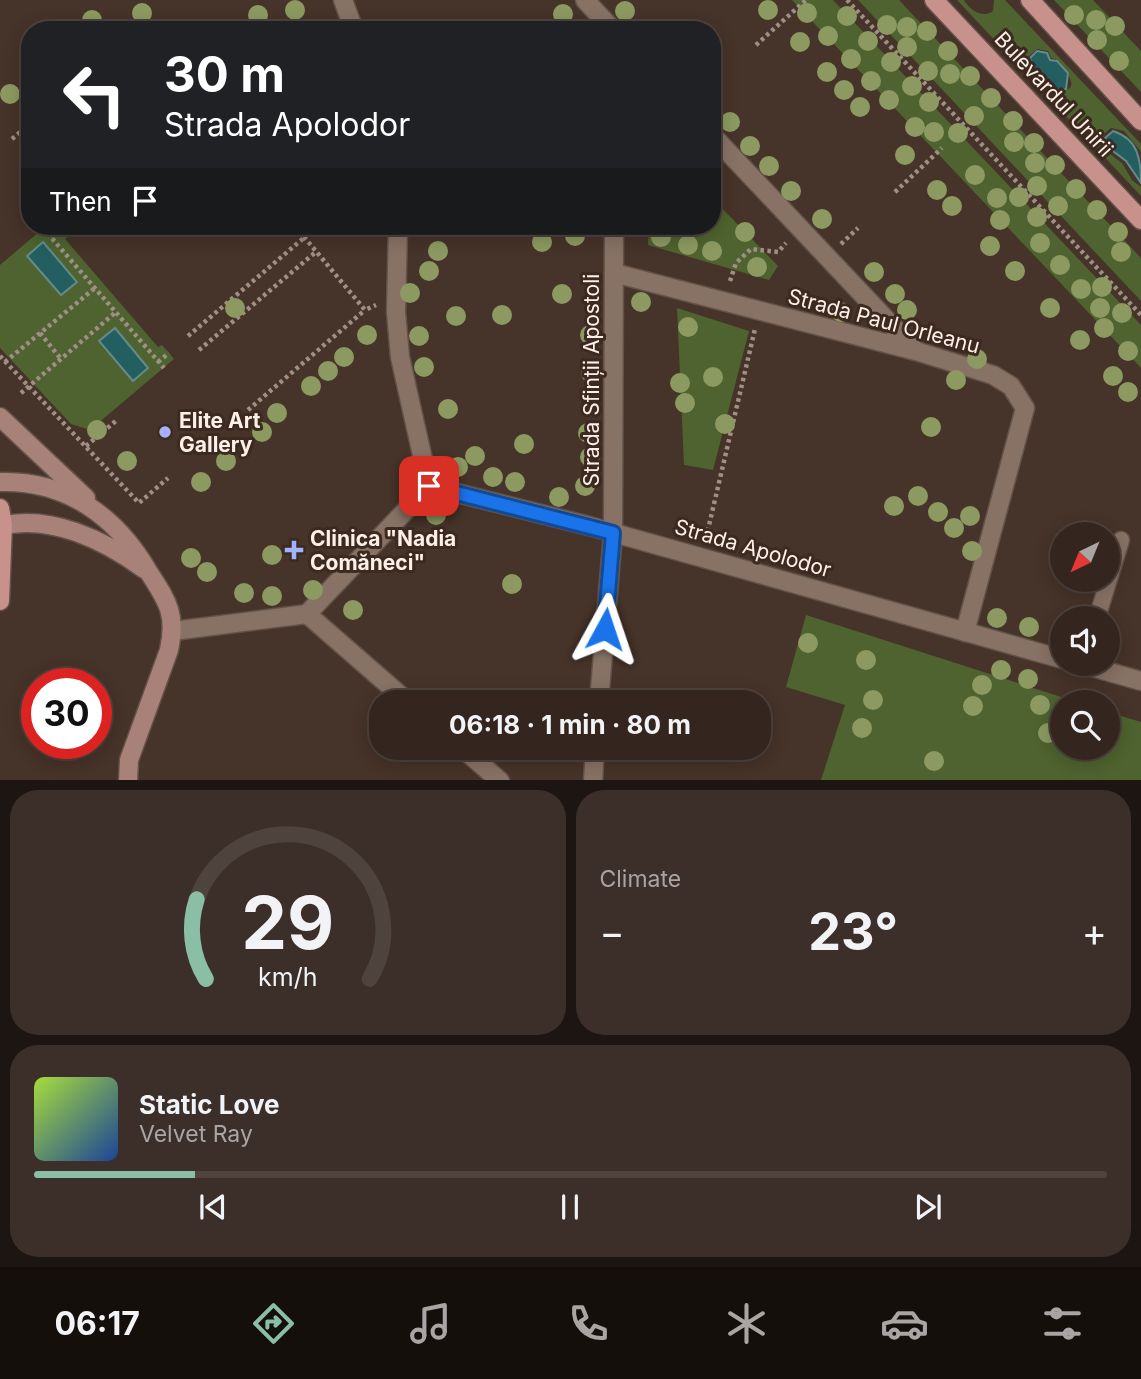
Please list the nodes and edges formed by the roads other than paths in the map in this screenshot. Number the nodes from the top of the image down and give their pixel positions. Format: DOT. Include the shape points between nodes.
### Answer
graph roads {
  1 [pos="343,0"];
  2 [pos="585,0"];
  3 [pos="934,0"];
  4 [pos="1030,0"];
  5 [pos="351,21"];
  6 [pos="605,21"];
  7 [pos="1141,121"];
  8 [pos="721,145"];
  9 [pos="1141,220"];
  10 [pos="398,235"];
  11 [pos="614,235"];
  12 [pos="614,273"];
  13 [pos="916,351"];
  14 [pos="0,417"];
  15 [pos="0,482"];
  16 [pos="429,486"];
  17 [pos="99,510"];
  18 [pos="1,519"];
  19 [pos="613,533"];
  20 [pos="1121,540"];
  21 [pos="150,573"];
  22 [pos="0,601"];
  23 [pos="1101,606"];
  24 [pos="307,614"];
  25 [pos="173,631"];
  26 [pos="965,632"];
  27 [pos="1050,656"];
  28 [pos="1120,675"];
  29 [pos="1141,681"];
  30 [pos="394,690"];
  31 [pos="600,690"];
  32 [pos="476,760"];
  33 [pos="594,760"];
  34 [pos="128,780"];
  35 [pos="500,780"];
  36 [pos="593,780"];
  1 -- 5 [label="street"];
  2 -- 6 [label="street"];
  3 -- 9 [label="main road, Bulevardul Unirii"];
  4 -- 7 [label="main road"];
  8 -- 13 [label="street"];
  10 -- 16 [label="street" via="400,357"];
  11 -- 12 [label="street, Strada Sfinții Apostoli"];
  12 -- 13 [label="street, Strada Paul Orleanu"];
  12 -- 19 [label="street, Strada Sfinții Apostoli"];
  13 -- 26 [label="street, Strada Paul Orleanu" via="993,375 1011,386 1026,408"];
  14 -- 17 [label="main road"];
  15 -- 17 [label="main road" via="41,486"];
  16 -- 19 [label="street, Strada Apolodor"];
  16 -- 24 [label="street"];
  17 -- 21 [label="main road" via="137,551"];
  18 -- 21 [label="main road" via="81,534"];
  18 -- 22 [label="main road"];
  19 -- 26 [label="street, Strada Apolodor"];
  19 -- 31 [label="street, Strada Sfinții Apostoli"];
  20 -- 23 [label="lane"];
  21 -- 25 [label="main road" via="168,605"];
  24 -- 25 [label="street"];
  24 -- 30 [label="street"];
  25 -- 34 [label="main road" via="129,760"];
  26 -- 27 [label="street, Strada Apolodor"];
  28 -- 29 [label="street"];
  32 -- 35 [label="street"];
  33 -- 36 [label="street"];
}
